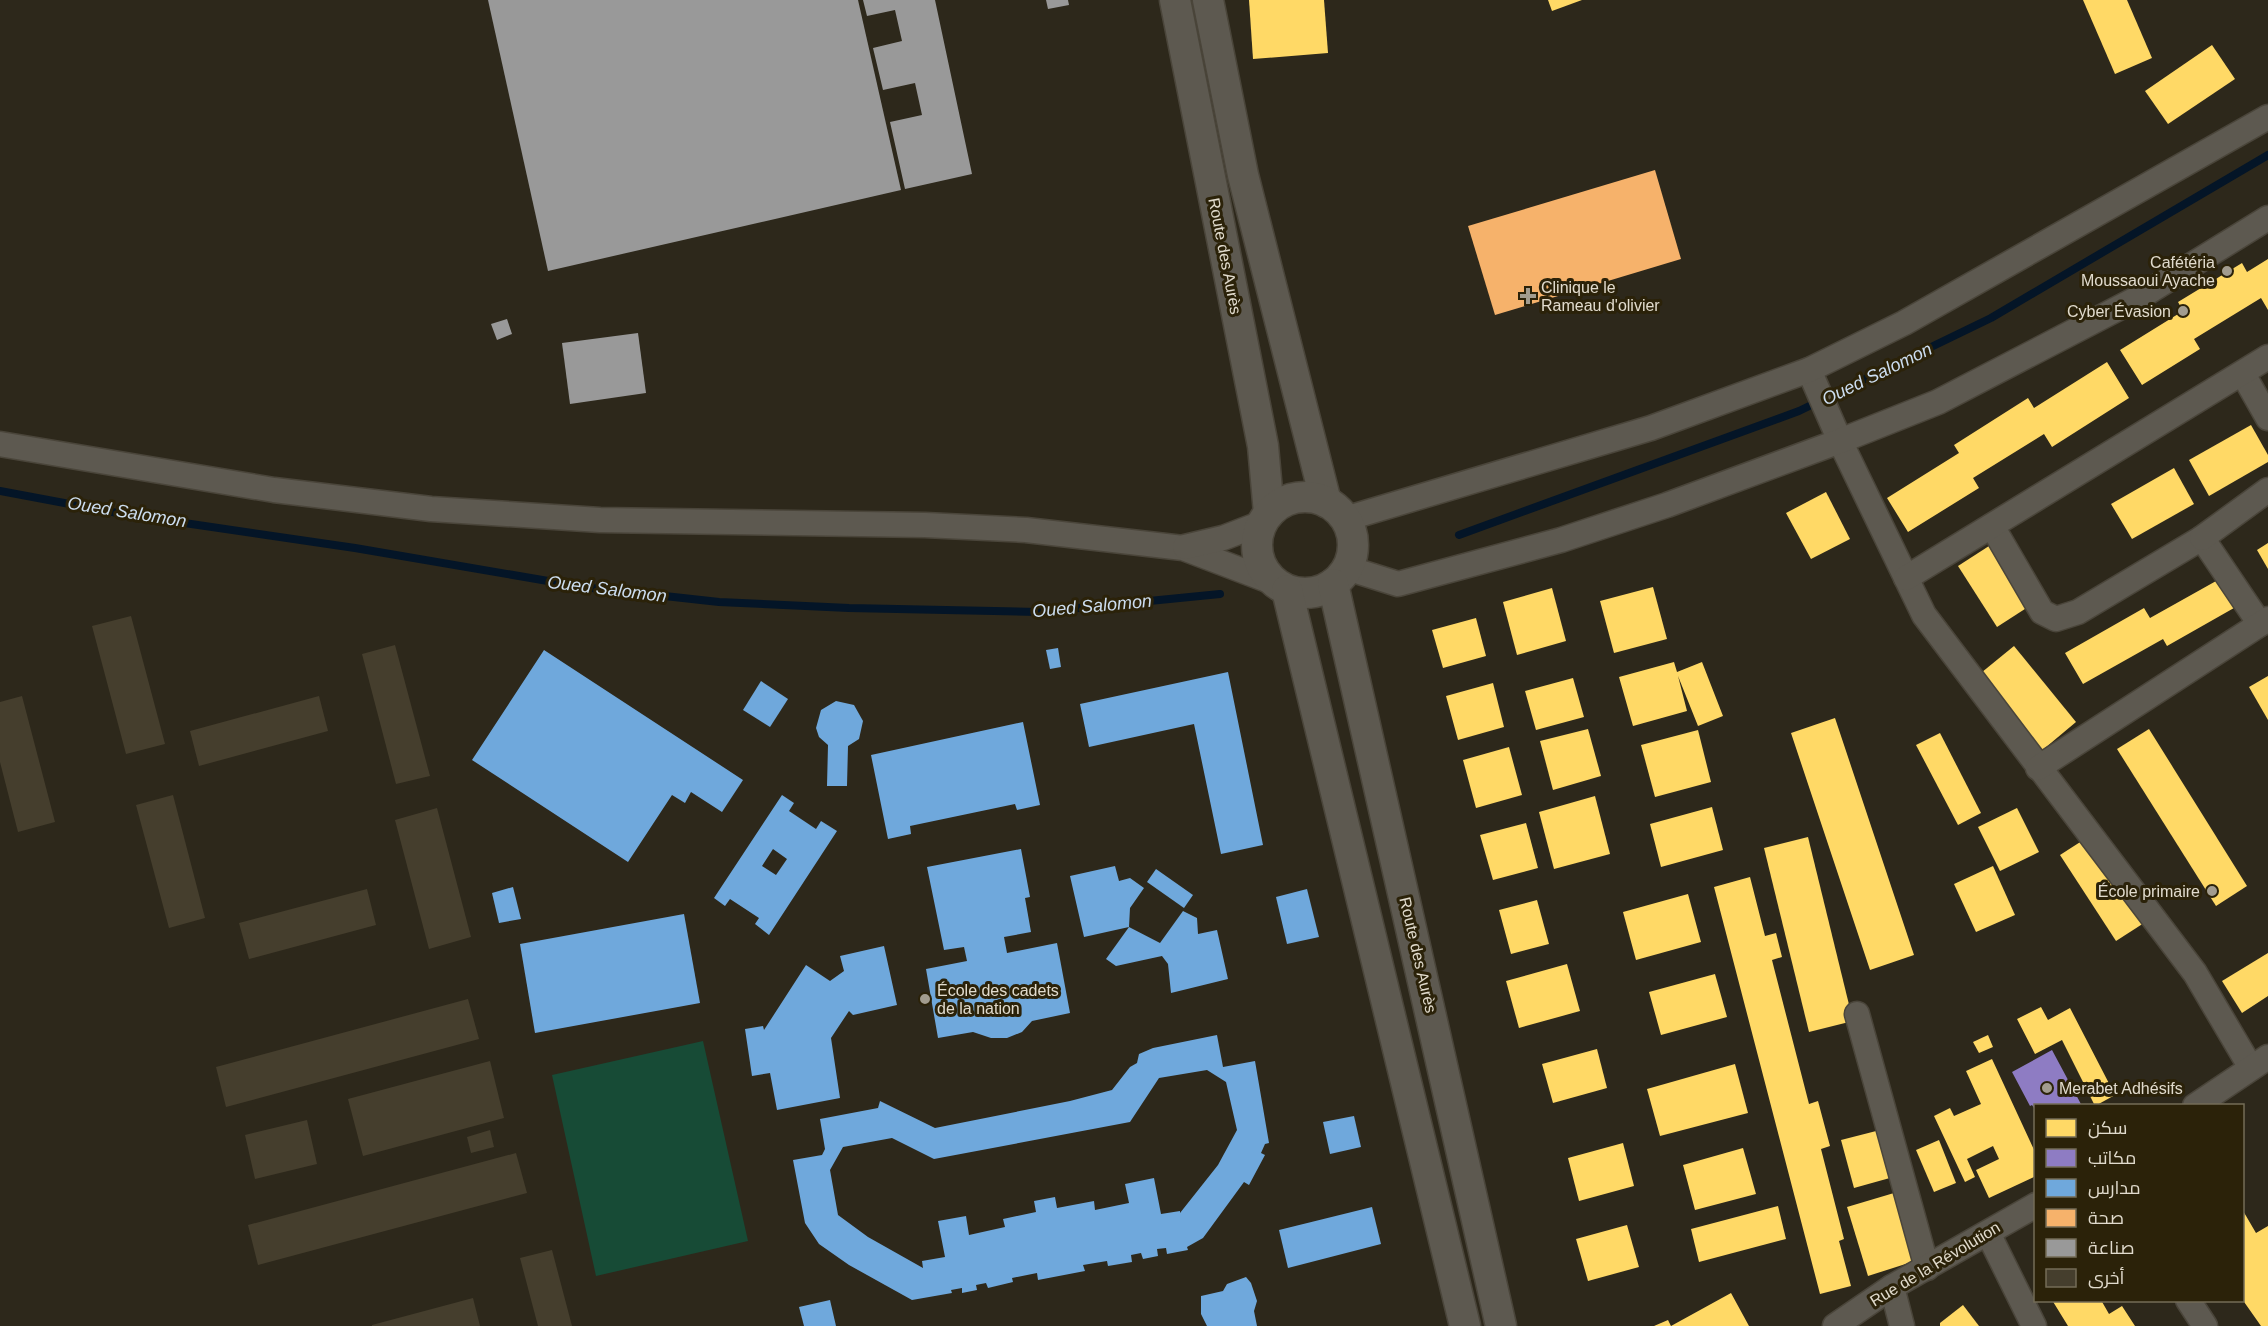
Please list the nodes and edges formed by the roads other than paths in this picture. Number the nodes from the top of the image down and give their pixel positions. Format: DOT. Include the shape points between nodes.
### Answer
graph roads {
  1 [pos="1175,0"];
  2 [pos="1208,0"];
  3 [pos="2268,117"];
  4 [pos="2268,218"];
  5 [pos="2268,357"];
  6 [pos="1809,370"];
  7 [pos="2243,374"];
  8 [pos="2268,418"];
  9 [pos="1840,441"];
  10 [pos="0,444"];
  11 [pos="2268,490"];
  12 [pos="1336,511"];
  13 [pos="1266,518"];
  14 [pos="1992,526"];
  15 [pos="2202,538"];
  16 [pos="1183,548"];
  17 [pos="1340,576"];
  18 [pos="1906,578"];
  19 [pos="1281,587"];
  20 [pos="2264,622"];
  21 [pos="2038,768"];
  22 [pos="1857,1014"];
  23 [pos="2260,1062"];
  24 [pos="2197,1104"];
  25 [pos="2034,1206"];
  26 [pos="1988,1233"];
  27 [pos="1927,1268"];
  28 [pos="1892,1287"];
  29 [pos="2189,1302"];
  30 [pos="1465,1326"];
  31 [pos="1501,1326"];
  32 [pos="1835,1326"];
  33 [pos="1902,1326"];
  34 [pos="2034,1326"];
  35 [pos="2205,1326"];
  1 -- 13 [label="street, Route des Aurès" via="1256,411"];
  2 -- 12 [label="street, Route des Aurès" via="1243,175"];
  3 -- 6 [label="street" via="1904,323"];
  4 -- 9 [label="street" via="2140,297 1938,402"];
  5 -- 7 [label="street"];
  6 -- 9 [label="street"];
  6 -- 12 [label="street" via="1651,428"];
  7 -- 8 [label="street"];
  7 -- 14 [label="street"];
  9 -- 17 [label="street" via="1561,540 1398,584"];
  9 -- 18 [label="street"];
  10 -- 16 [label="street" via="274,490 431,509 600,519 1026,530"];
  11 -- 15 [label="street"];
  12 -- 13 [label="street" via="1317,498 1296,498 1286,501"];
  12 -- 17 [label="street" via="1353,543"];
  13 -- 16 [label="street" via="1224,538"];
  13 -- 19 [label="street" via="1257,549 1260,562"];
  14 -- 15 [label="street" via="2042,612 2056,619 2078,612"];
  14 -- 18 [label="street"];
  15 -- 20 [label="street"];
  16 -- 19 [label="street"];
  17 -- 19 [label="street" via="1319,591 1303,593"];
  17 -- 31 [label="street, Route des Aurès"];
  18 -- 21 [label="street" via="1924,615"];
  19 -- 30 [label="street"];
  20 -- 21 [label="street"];
  21 -- 23 [label="street"];
  22 -- 27 [label="street"];
  23 -- 24 [label="street"];
  25 -- 26 [label="street, Rue de la Révolution"];
  26 -- 27 [label="street, Rue de la Révolution"];
  26 -- 34 [label="street"];
  27 -- 28 [label="street, Rue de la Révolution"];
  28 -- 32 [label="street, Rue de la Révolution"];
  28 -- 33 [label="street"];
  29 -- 35 [label="street"];
}
